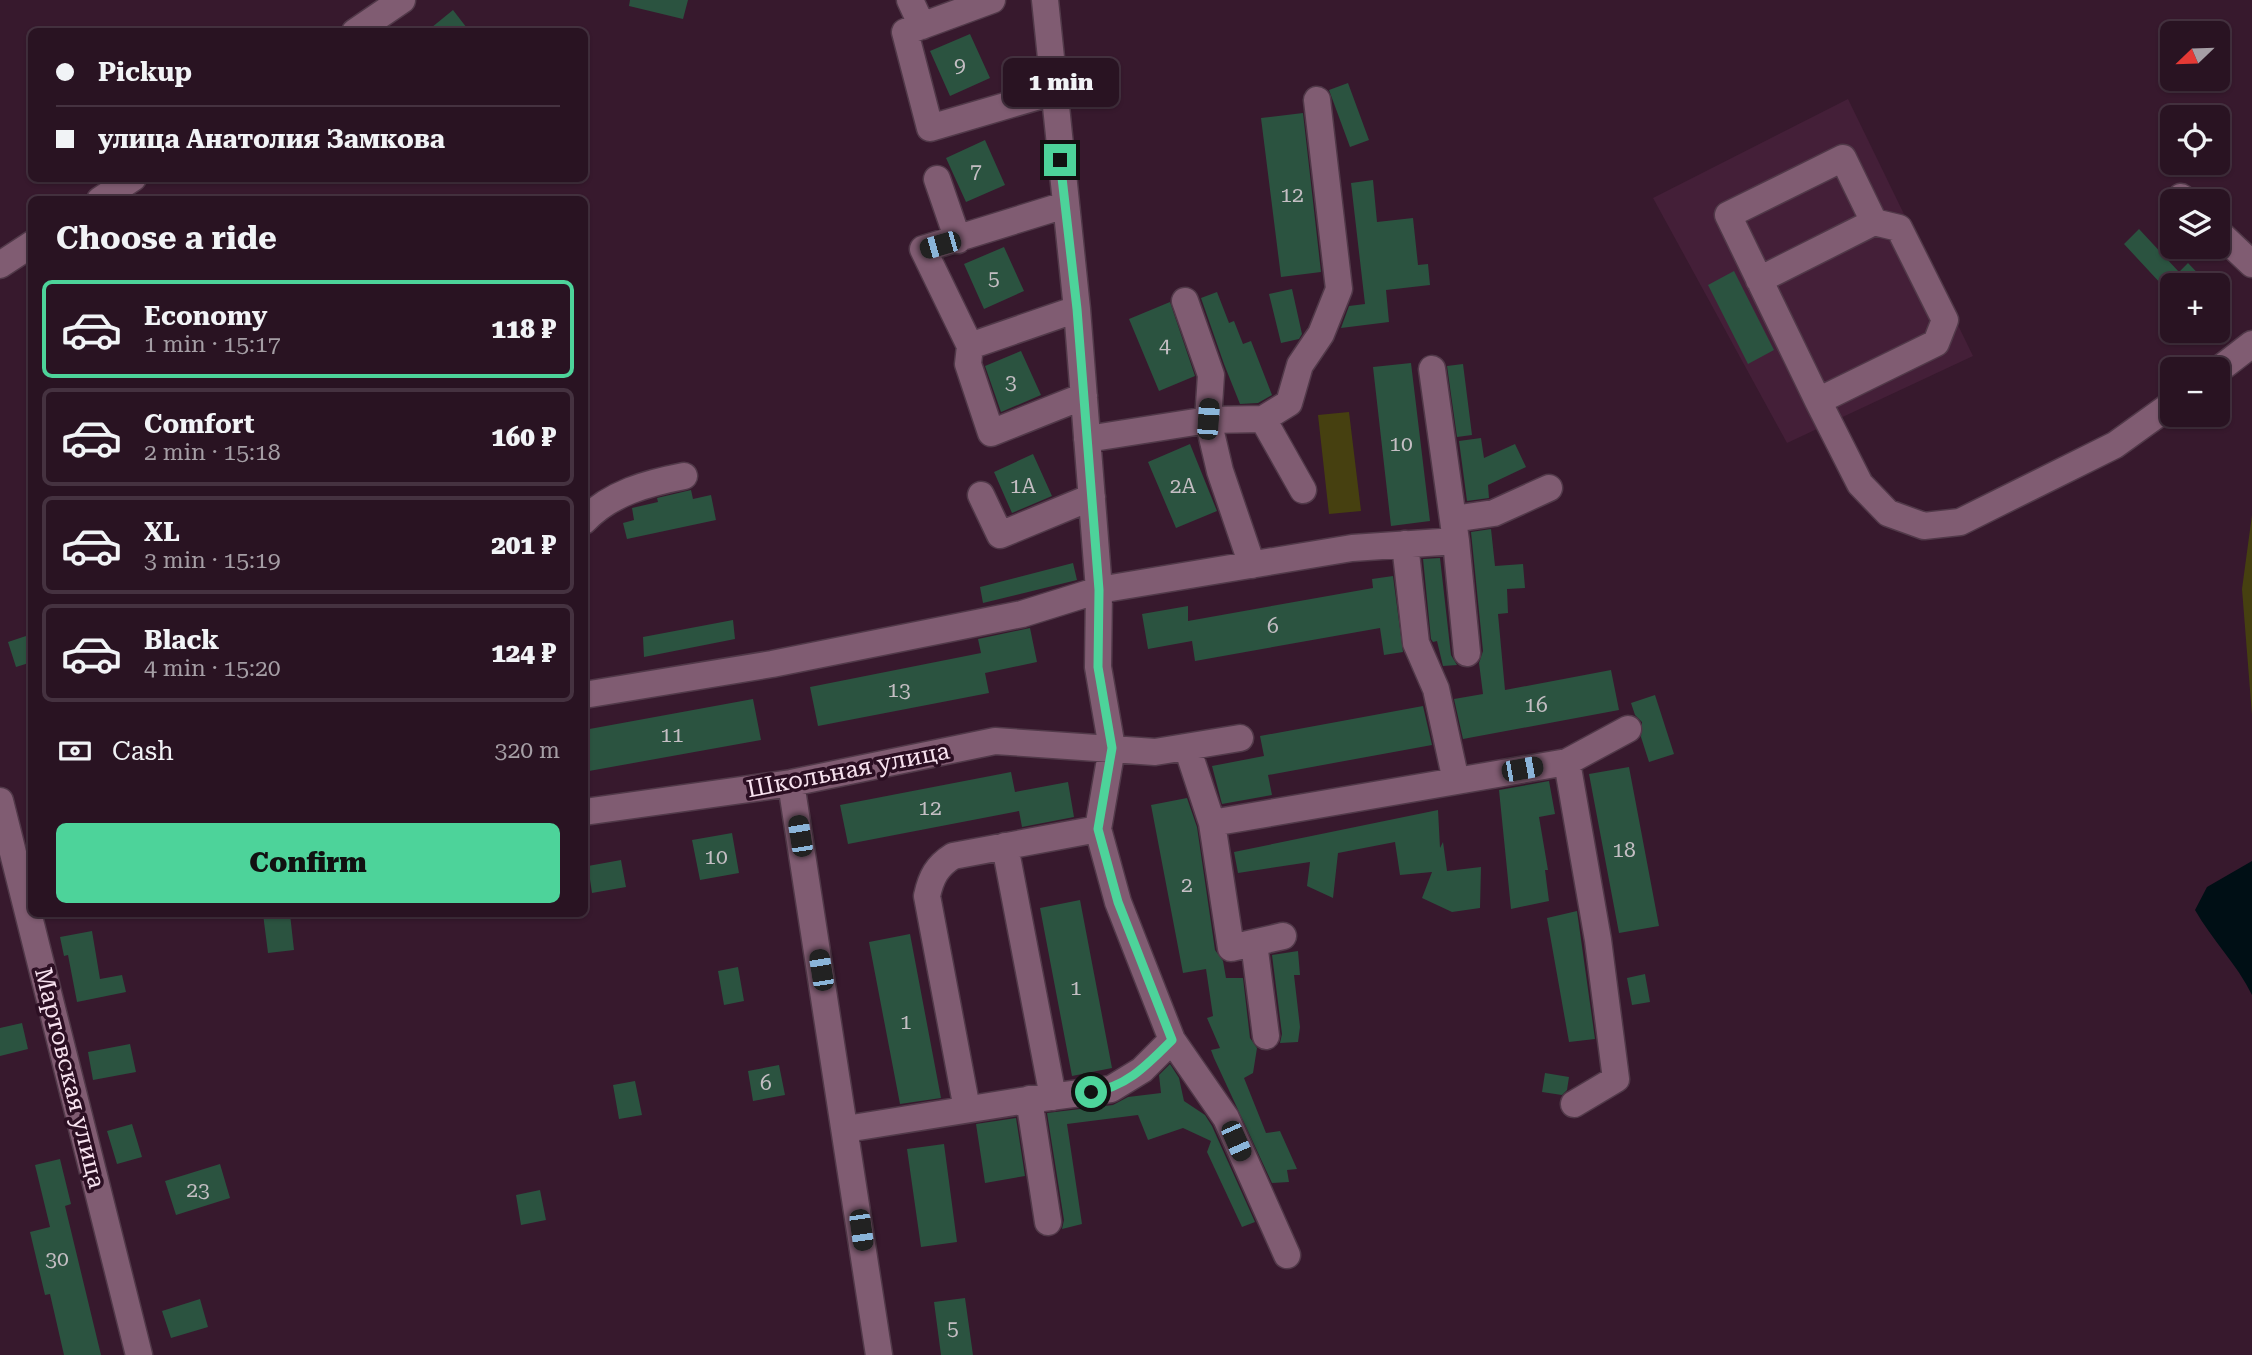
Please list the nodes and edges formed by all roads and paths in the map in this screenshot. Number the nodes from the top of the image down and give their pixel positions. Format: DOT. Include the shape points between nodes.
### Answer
graph roads {
  1 [pos="402,0"];
  2 [pos="910,0"];
  3 [pos="992,0"];
  4 [pos="1045,0"];
  5 [pos="922,26"];
  6 [pos="361,28"];
  7 [pos="1053,92"];
  8 [pos="1317,100"];
  9 [pos="937,179"];
  10 [pos="127,182"];
  11 [pos="106,196"];
  12 [pos="1065,205"];
  13 [pos="1874,222"];
  14 [pos="958,240"];
  15 [pos="2230,243"];
  16 [pos="28,247"];
  17 [pos="2252,264"];
  18 [pos="0,265"];
  19 [pos="1759,280"];
  20 [pos="1185,301"];
  21 [pos="1077,309"];
  22 [pos="2252,344"];
  23 [pos="970,346"];
  24 [pos="2230,361"];
  25 [pos="1432,369"];
  26 [pos="1084,396"];
  27 [pos="1818,401"];
  28 [pos="2160,413"];
  29 [pos="1208,419"];
  30 [pos="1263,419"];
  31 [pos="1087,439"];
  32 [pos="684,476"];
  33 [pos="1549,488"];
  34 [pos="1303,490"];
  35 [pos="981,495"];
  36 [pos="1092,497"];
  37 [pos="588,517"];
  38 [pos="1455,530"];
  39 [pos="1405,544"];
  40 [pos="1252,565"];
  41 [pos="1099,590"];
  42 [pos="1467,653"];
  43 [pos="588,694"];
  44 [pos="1628,729"];
  45 [pos="1240,738"];
  46 [pos="1187,747"];
  47 [pos="1112,748"];
  48 [pos="1567,762"];
  49 [pos="1456,781"];
  50 [pos="792,783"];
  51 [pos="0,801"];
  52 [pos="588,811"];
  53 [pos="1212,823"];
  54 [pos="1098,829"];
  55 [pos="1005,846"];
  56 [pos="28,897"];
  57 [pos="33,917"];
  58 [pos="1283,936"];
  59 [pos="1254,943"];
  60 [pos="1266,1036"];
  61 [pos="1172,1040"];
  62 [pos="1041,1098"];
  63 [pos="1574,1104"];
  64 [pos="967,1109"];
  65 [pos="846,1129"];
  66 [pos="1048,1222"];
  67 [pos="1287,1255"];
  68 [pos="139,1355"];
  69 [pos="879,1355"];
  1 -- 6 [label="street"];
  2 -- 5 [label="street"];
  3 -- 5 [label="street"];
  4 -- 7 [label="street"];
  5 -- 7 [label="street" via="905,33 930,128"];
  7 -- 12 [label="street"];
  8 -- 30 [label="street" via="1339,289 1321,334 1300,365 1289,403"];
  9 -- 14 [label="street"];
  10 -- 11 [label="street"];
  12 -- 14 [label="street"];
  12 -- 21 [label="street"];
  13 -- 19 [label="street"];
  13 -- 19 [label="street" via="1843,158 1728,215"];
  13 -- 27 [label="street" via="1899,229 1945,320 1936,343"];
  14 -- 23 [label="street" via="923,250"];
  15 -- 17 [label="street"];
  16 -- 18 [label="street"];
  19 -- 27 [label="street"];
  20 -- 29 [label="street" via="1211,375"];
  21 -- 23 [label="street"];
  21 -- 26 [label="street"];
  22 -- 24 [label="street"];
  23 -- 26 [label="street" via="968,364 991,433"];
  25 -- 38 [label="street"];
  26 -- 31 [label="street"];
  27 -- 28 [label="street" via="1860,484 1888,513 1924,526 1960,522 2115,445"];
  29 -- 30 [label="street"];
  29 -- 31 [label="street"];
  29 -- 40 [label="street" via="1220,471"];
  30 -- 34 [label="street"];
  31 -- 36 [label="street"];
  32 -- 37 [label="street" via="624,493"];
  33 -- 38 [label="street"];
  35 -- 36 [label="street" via="1000,535"];
  36 -- 41 [label="street"];
  38 -- 39 [label="street"];
  38 -- 42 [label="street"];
  39 -- 40 [label="street"];
  39 -- 49 [label="street" via="1416,643 1436,689"];
  40 -- 41 [label="street"];
  41 -- 43 [label="street" via="1022,614 772,664"];
  41 -- 47 [label="street" via="1098,667"];
  44 -- 48 [label="street"];
  45 -- 46 [label="street, Школьная улица"];
  46 -- 47 [label="street, Школьная улица" via="1155,752"];
  46 -- 53 [label="street"];
  47 -- 50 [label="street, Школьная улица" via="995,741"];
  47 -- 54 [label="street"];
  48 -- 49 [label="street"];
  48 -- 63 [label="street" via="1616,1079"];
  49 -- 53 [label="street"];
  50 -- 52 [label="street, Школьная улица"];
  50 -- 65 [label="street"];
  51 -- 56 [label="street, Мартовская улица"];
  53 -- 59 [label="street" via="1231,948"];
  54 -- 55 [label="street"];
  54 -- 61 [label="street" via="1118,902"];
  55 -- 62 [label="street"];
  55 -- 64 [label="street" via="940,863 927,896"];
  57 -- 68 [label="street, Мартовская улица"];
  58 -- 59 [label="street"];
  59 -- 60 [label="street"];
  61 -- 62 [label="street" via="1142,1070 1111,1089"];
  61 -- 67 [label="street" via="1226,1118"];
  62 -- 64 [label="street"];
  62 -- 66 [label="street"];
  64 -- 65 [label="street"];
  65 -- 69 [label="street"];
}
